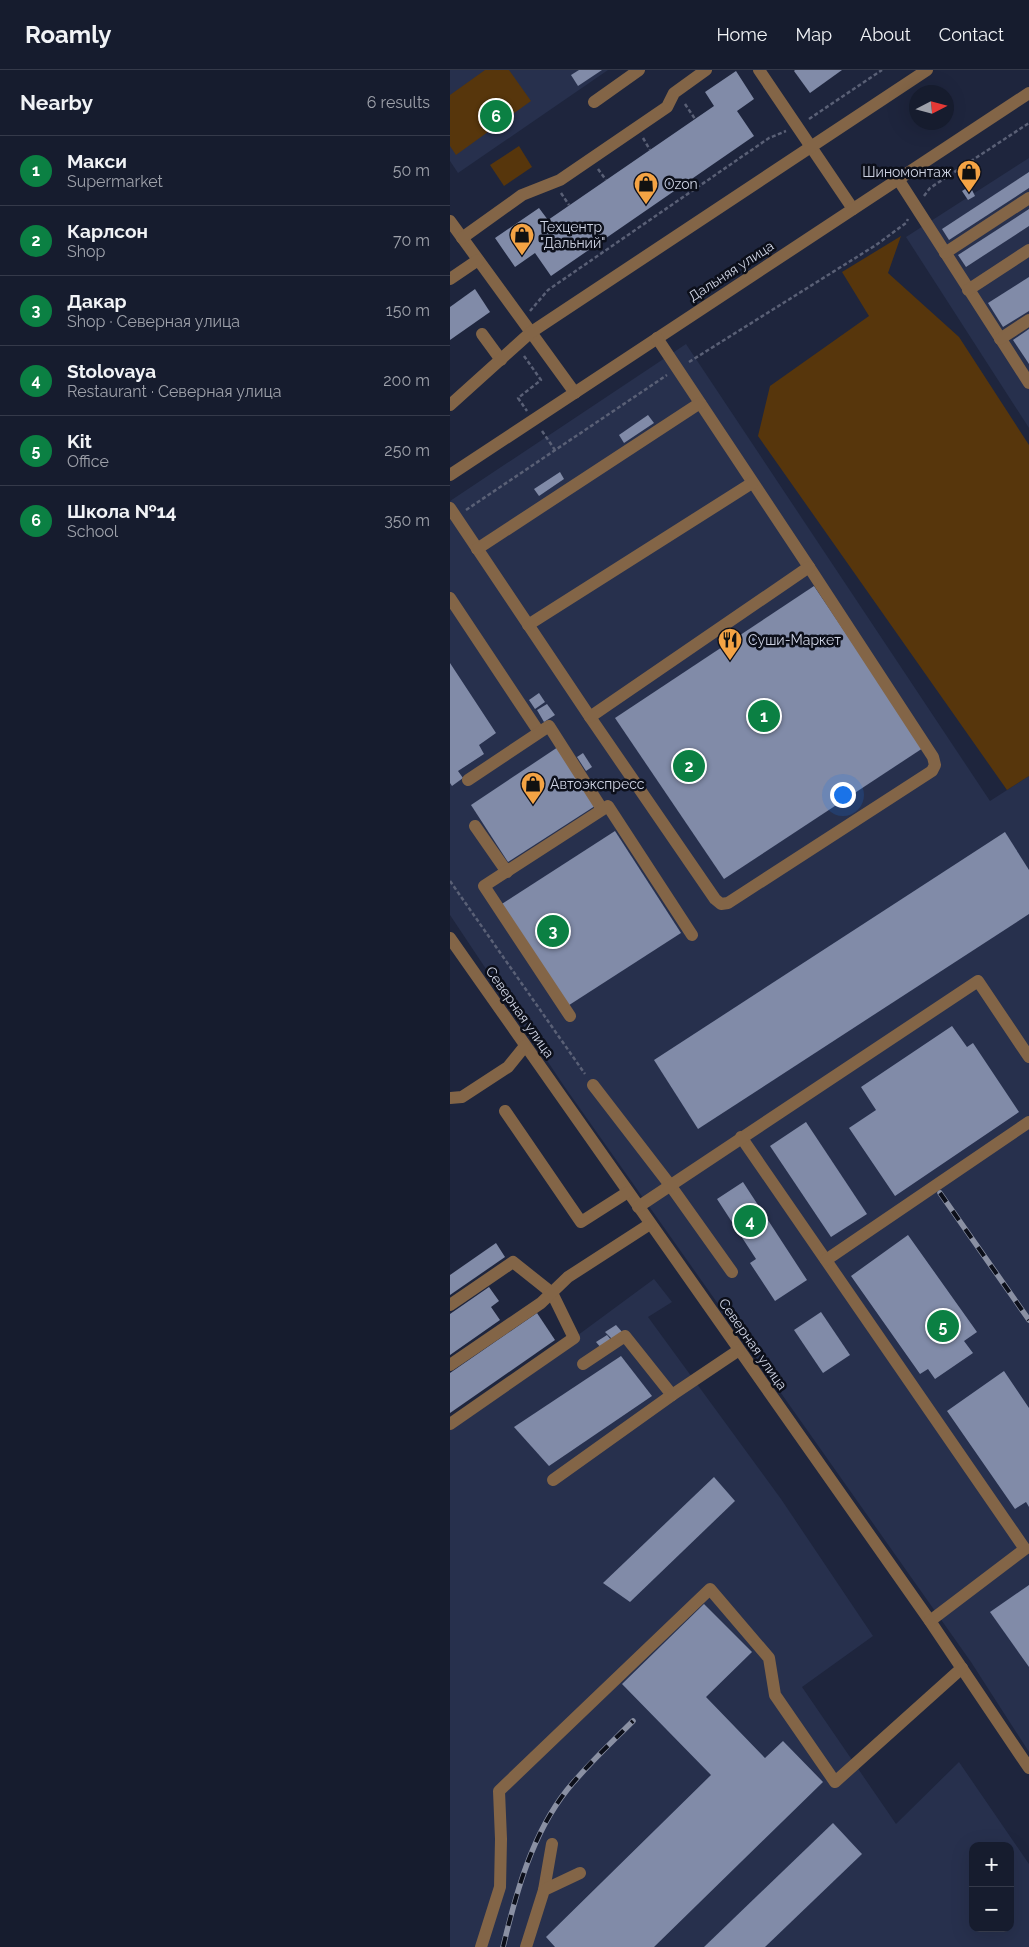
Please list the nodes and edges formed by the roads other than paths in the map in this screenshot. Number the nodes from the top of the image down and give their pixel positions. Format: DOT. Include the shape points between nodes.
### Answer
graph roads {
  1 [pos="639,70"];
  2 [pos="706,70"];
  3 [pos="760,70"];
  4 [pos="927,70"];
  5 [pos="1029,93"];
  6 [pos="594,102"];
  7 [pos="810,147"];
  8 [pos="898,179"];
  9 [pos="1029,198"];
  10 [pos="853,209"];
  11 [pos="450,220"];
  12 [pos="462,238"];
  13 [pos="1029,250"];
  14 [pos="945,253"];
  15 [pos="478,260"];
  16 [pos="450,280"];
  17 [pos="968,290"];
  18 [pos="1029,320"];
  19 [pos="530,333"];
  20 [pos="482,334"];
  21 [pos="658,338"];
  22 [pos="1000,339"];
  23 [pos="501,360"];
  24 [pos="1028,378"];
  25 [pos="575,394"];
  26 [pos="700,403"];
  27 [pos="450,405"];
  28 [pos="450,475"];
  29 [pos="752,482"];
  30 [pos="453,512"];
  31 [pos="478,549"];
  32 [pos="809,567"];
  33 [pos="450,598"];
  34 [pos="528,625"];
  35 [pos="590,717"];
  36 [pos="539,732"];
  37 [pos="468,780"];
  38 [pos="602,809"];
  39 [pos="474,826"];
  40 [pos="507,872"];
  41 [pos="692,935"];
  42 [pos="450,938"];
  43 [pos="570,1016"];
  44 [pos="525,1046"];
  45 [pos="1029,1056"];
  46 [pos="593,1085"];
  47 [pos="450,1098"];
  48 [pos="505,1111"];
  49 [pos="1029,1122"];
  50 [pos="741,1137"];
  51 [pos="670,1185"];
  52 [pos="628,1192"];
  53 [pos="638,1207"];
  54 [pos="650,1224"];
  55 [pos="826,1260"];
  56 [pos="732,1272"];
  57 [pos="552,1293"];
  58 [pos="450,1305"];
  59 [pos="739,1350"];
  60 [pos="583,1364"];
  61 [pos="450,1365"];
  62 [pos="672,1395"];
  63 [pos="450,1424"];
  64 [pos="553,1480"];
  65 [pos="1027,1548"];
  66 [pos="930,1622"];
  67 [pos="962,1668"];
  68 [pos="1029,1768"];
  69 [pos="552,1844"];
  70 [pos="580,1873"];
  71 [pos="544,1890"];
  72 [pos="481,1947"];
  73 [pos="526,1947"];
  1 -- 6 [label="street"];
  2 -- 12 [label="street" via="674,94 667,107 560,180 522,195"];
  3 -- 7 [label="street"];
  4 -- 7 [label="street"];
  5 -- 8 [label="street, Дальняя улица"];
  7 -- 10 [label="street"];
  7 -- 19 [label="street"];
  8 -- 10 [label="street, Дальняя улица"];
  8 -- 14 [label="street"];
  9 -- 14 [label="street"];
  10 -- 21 [label="street, Дальняя улица"];
  11 -- 12 [label="street"];
  12 -- 15 [label="street"];
  13 -- 17 [label="street"];
  14 -- 17 [label="street"];
  15 -- 16 [label="street"];
  15 -- 19 [label="street"];
  17 -- 22 [label="street"];
  18 -- 22 [label="street"];
  19 -- 23 [label="street"];
  19 -- 25 [label="street"];
  20 -- 23 [label="street"];
  21 -- 25 [label="street, Дальняя улица"];
  21 -- 26 [label="street"];
  22 -- 24 [label="street"];
  23 -- 27 [label="street"];
  25 -- 28 [label="street, Дальняя улица"];
  26 -- 29 [label="street"];
  26 -- 31 [label="street"];
  29 -- 32 [label="street"];
  29 -- 34 [label="street"];
  30 -- 31 [label="street"];
  31 -- 34 [label="street"];
  32 -- 35 [label="street"];
  32 -- 35 [label="street" via="933,757 935,765 932,771 728,903 721,904"];
  33 -- 36 [label="street"];
  34 -- 35 [label="street"];
  36 -- 37 [label="street"];
  36 -- 38 [label="street" via="549,726"];
  38 -- 40 [label="street"];
  38 -- 41 [label="street" via="608,806"];
  39 -- 40 [label="street"];
  40 -- 43 [label="street" via="484,886"];
  42 -- 44 [label="street, Северная улица"];
  44 -- 47 [label="street" via="508,1067 462,1098"];
  44 -- 52 [label="street, Северная улица"];
  45 -- 50 [label="street" via="978,981"];
  46 -- 51 [label="street"];
  48 -- 52 [label="street" via="581,1222"];
  49 -- 55 [label="street"];
  50 -- 51 [label="street"];
  50 -- 55 [label="street"];
  51 -- 53 [label="street"];
  51 -- 56 [label="street"];
  52 -- 53 [label="street, Северная улица"];
  53 -- 54 [label="street, Северная улица"];
  54 -- 57 [label="street" via="568,1277"];
  54 -- 59 [label="street, Северная улица"];
  55 -- 65 [label="street"];
  57 -- 58 [label="street" via="513,1262"];
  57 -- 61 [label="street"];
  57 -- 63 [label="street" via="574,1338"];
  59 -- 62 [label="street"];
  59 -- 66 [label="street, Северная улица"];
  60 -- 62 [label="street" via="625,1336"];
  62 -- 64 [label="street"];
  65 -- 66 [label="street"];
  66 -- 67 [label="street, Северная улица"];
  67 -- 68 [label="street, Северная улица"];
  67 -- 72 [label="street" via="835,1782 775,1696 769,1658 710,1589 499,1791 500,1887"];
  69 -- 71 [label="street"];
  70 -- 71 [label="street"];
  71 -- 73 [label="street"];
}
